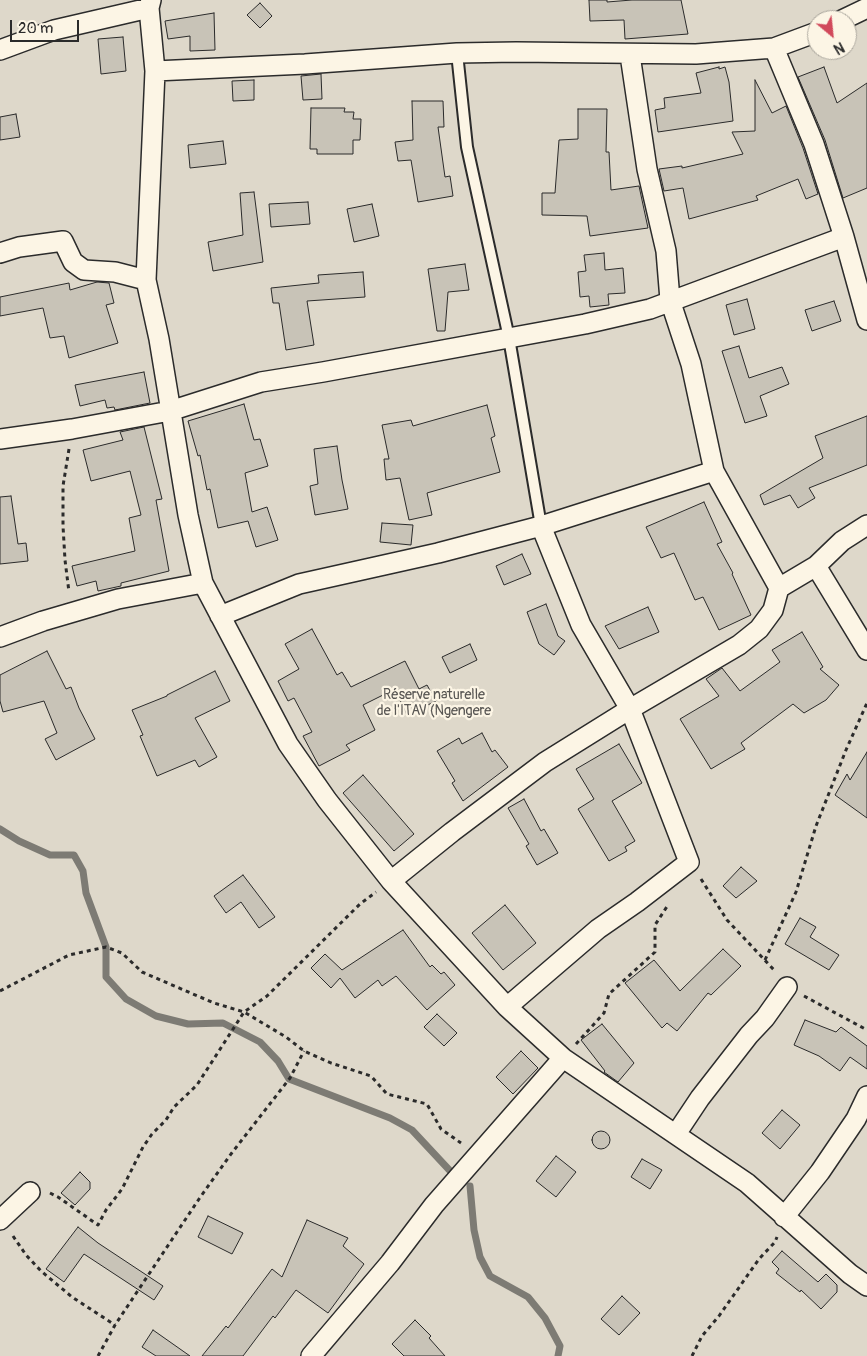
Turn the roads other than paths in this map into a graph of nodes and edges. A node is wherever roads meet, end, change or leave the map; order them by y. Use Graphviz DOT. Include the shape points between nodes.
graph roads {
  1 [pos="150,4"];
  2 [pos="807,36"];
  3 [pos="774,48"];
  4 [pos="0,50"];
  5 [pos="457,53"];
  6 [pos="630,55"];
  7 [pos="155,71"];
  8 [pos="844,237"];
  9 [pos="0,253"];
  10 [pos="146,280"];
  11 [pos="670,300"];
  12 [pos="867,320"];
  13 [pos="509,338"];
  14 [pos="170,410"];
  15 [pos="0,439"];
  16 [pos="714,472"];
  17 [pos="867,525"];
  18 [pos="541,526"];
  19 [pos="816,566"];
  20 [pos="203,583"];
  21 [pos="779,588"];
  22 [pos="220,616"];
  23 [pos="0,637"];
  24 [pos="867,650"];
  25 [pos="630,709"];
  26 [pos="391,881"];
  27 [pos="788,987"];
  28 [pos="506,1007"];
  29 [pos="563,1058"];
  30 [pos="867,1096"];
  31 [pos="862,1122"];
  32 [pos="676,1134"];
  33 [pos="30,1192"];
  34 [pos="784,1217"];
  35 [pos="0,1220"];
  36 [pos="867,1286"];
  37 [pos="311,1356"];
  1 -- 4 [label="street" via="54,30"];
  1 -- 7 [label="street"];
  2 -- 3 [label="street"];
  3 -- 6 [label="street"];
  3 -- 8 [label="street" via="814,144"];
  5 -- 6 [label="street"];
  5 -- 7 [label="street"];
  5 -- 13 [label="lane" via="466,148"];
  6 -- 11 [label="street" via="647,169 666,251"];
  7 -- 10 [label="street"];
  8 -- 11 [label="street"];
  8 -- 12 [label="street"];
  9 -- 10 [label="street" via="62,241 73,262 84,270 115,272"];
  10 -- 14 [label="street"];
  11 -- 13 [label="street" via="650,309"];
  11 -- 16 [label="street" via="691,364"];
  13 -- 14 [label="street" via="261,382"];
  13 -- 18 [label="lane"];
  14 -- 15 [label="street"];
  14 -- 20 [label="street"];
  16 -- 18 [label="street"];
  16 -- 21 [label="street"];
  17 -- 19 [label="street" via="842,541"];
  18 -- 22 [label="street" via="299,584"];
  18 -- 25 [label="street" via="581,625"];
  19 -- 21 [label="street"];
  19 -- 24 [label="street"];
  20 -- 22 [label="street"];
  20 -- 23 [label="street" via="118,599"];
  21 -- 25 [label="street" via="773,610 759,629"];
  22 -- 26 [label="street" via="288,744"];
  25 -- 26 [label="street" via="545,762"];
  25 -- 28 [label="street" via="689,862 598,928"];
  26 -- 28 [label="street"];
  27 -- 32 [label="street" via="700,1098"];
  28 -- 29 [label="street"];
  29 -- 32 [label="street"];
  29 -- 37 [label="street" via="434,1206"];
  30 -- 31 [label="street"];
  31 -- 34 [label="street"];
  32 -- 34 [label="street" via="747,1183"];
  33 -- 35 [label="street"];
  34 -- 36 [label="street"];
}
